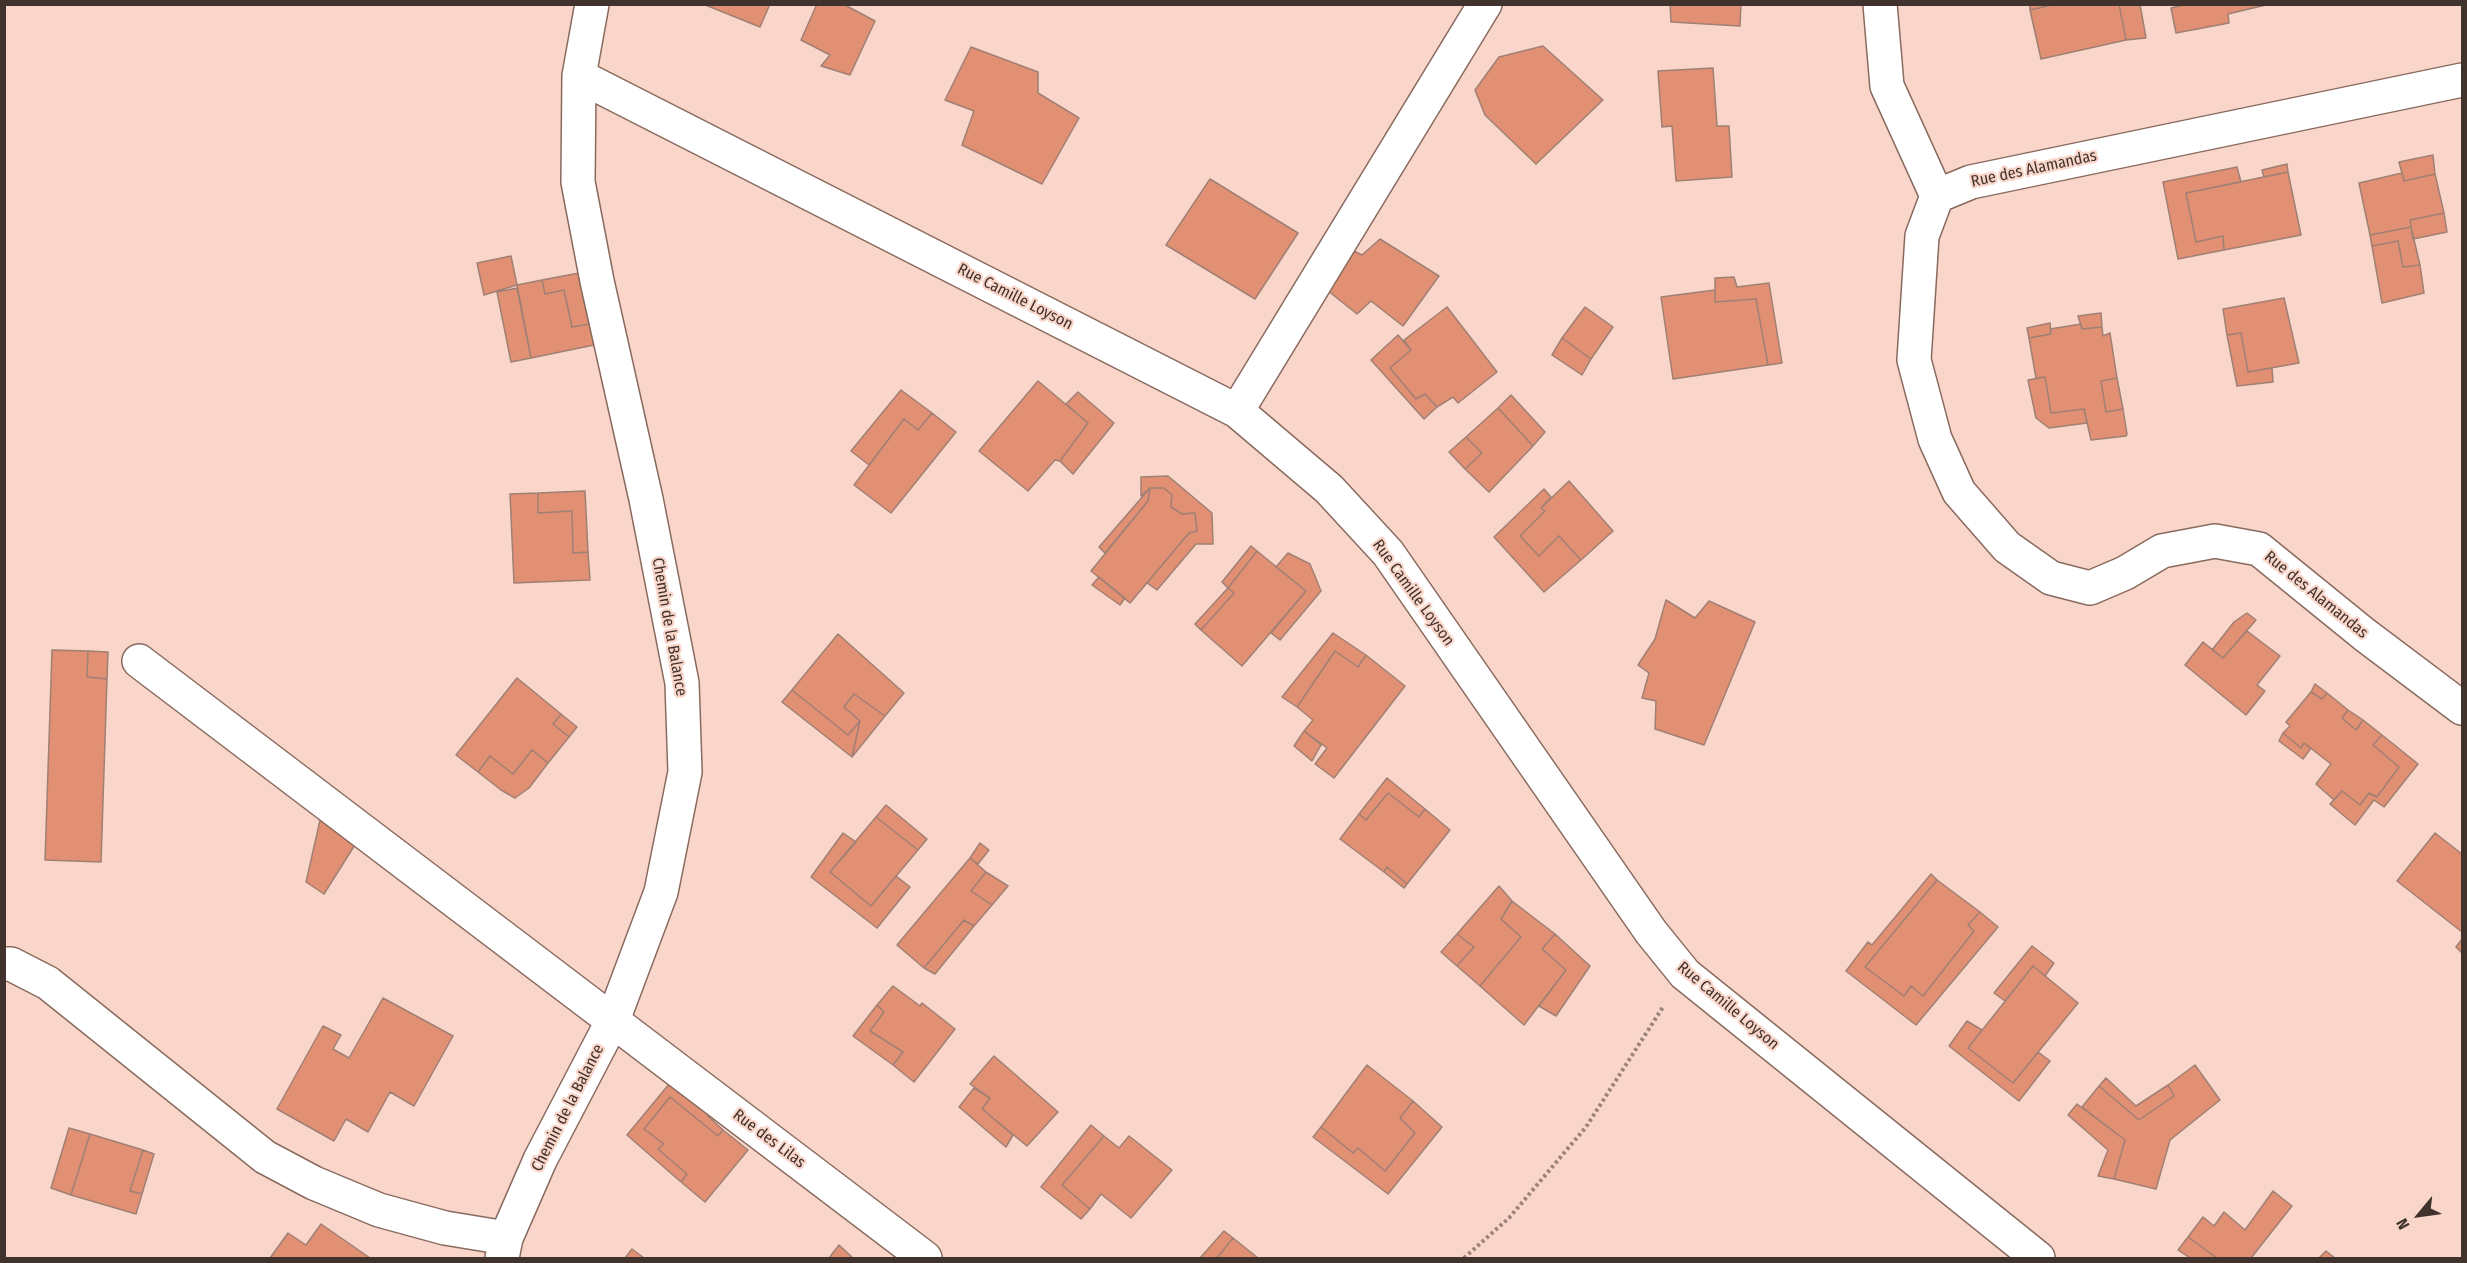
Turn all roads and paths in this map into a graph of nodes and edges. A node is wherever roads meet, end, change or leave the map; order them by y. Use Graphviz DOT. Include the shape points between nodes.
graph roads {
  1 [pos="592,4"];
  2 [pos="1485,4"];
  3 [pos="1880,4"];
  4 [pos="579,76"];
  5 [pos="2463,80"];
  6 [pos="1937,196"];
  7 [pos="1237,411"];
  8 [pos="139,661"];
  9 [pos="2463,708"];
  10 [pos="4,964"];
  11 [pos="1685,974"];
  12 [pos="614,1020"];
  13 [pos="504,1248"];
  14 [pos="2018,1252"];
  15 [pos="925,1258"];
  16 [pos="1464,1258"];
  1 -- 4 [label="street, Chemin de la Balance"];
  2 -- 7 [label="street"];
  3 -- 6 [label="street" via="1887,86"];
  4 -- 7 [label="street, Rue Camille Loyson"];
  4 -- 12 [label="street, Chemin de la Balance" via="578,182 682,683 685,772 661,892"];
  5 -- 6 [label="street, Rue des Alamandas" via="1971,182"];
  6 -- 9 [label="street, Rue des Alamandas" via="1922,236 1914,360 1935,439 1959,492 2007,547 2051,579 2090,588 2163,550 2215,541 2259,549"];
  7 -- 11 [label="street, Rue Camille Loyson" via="1329,489 1388,553 1651,932"];
  8 -- 12 [label="street, Rue des Lilas"];
  10 -- 13 [label="street" via="48,983 265,1157 379,1210"];
  11 -- 14 [label="street, Rue Camille Loyson"];
  11 -- 16 [label="path" via="1586,1127 1509,1218"];
  12 -- 13 [label="street, Chemin de la Balance" via="540,1160"];
  12 -- 15 [label="street, Rue des Lilas"];
}
